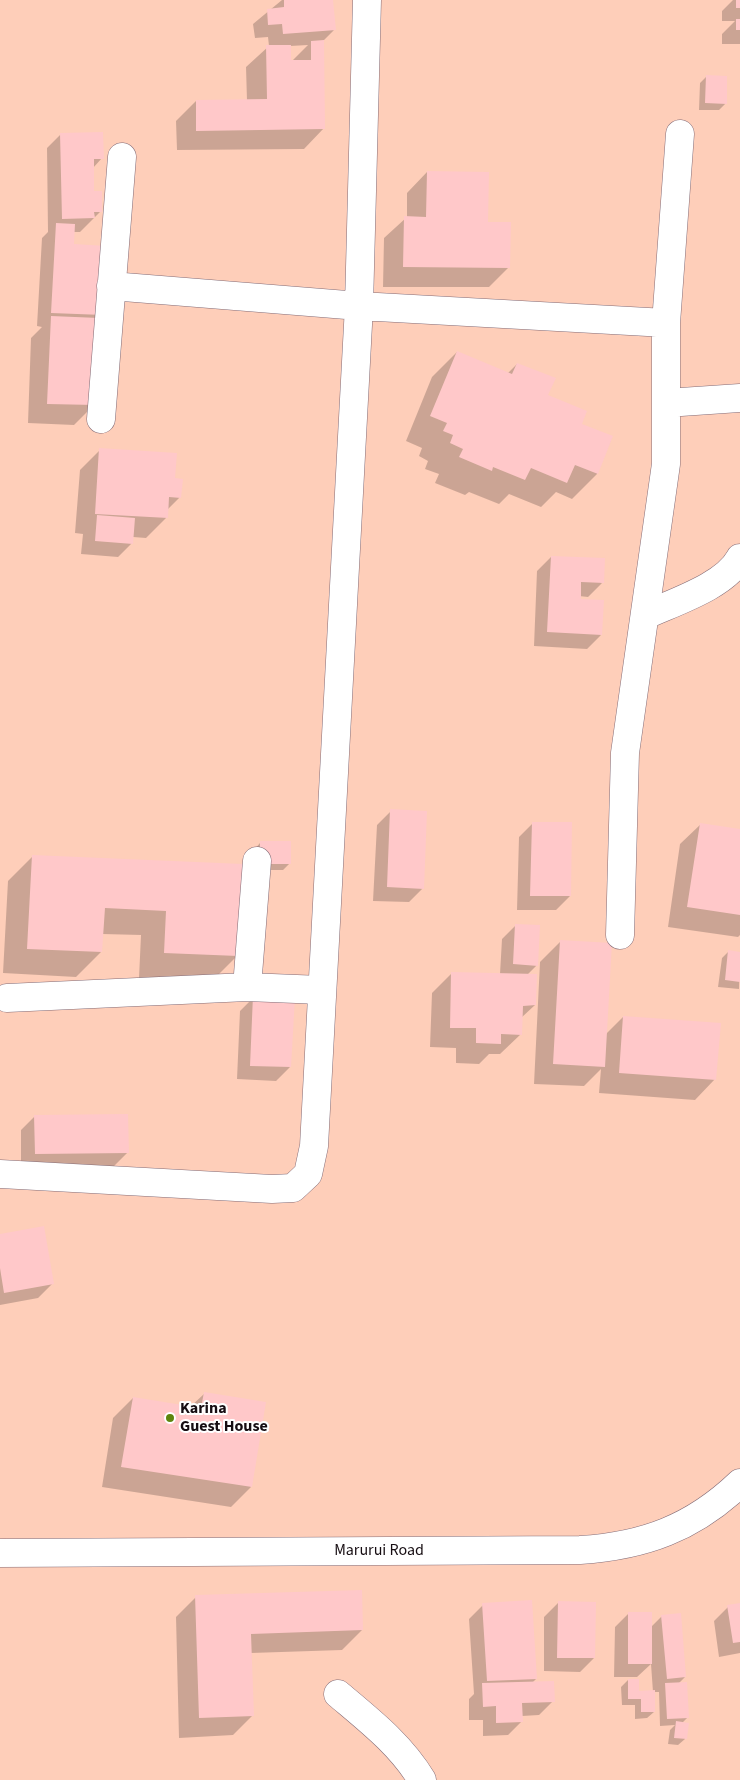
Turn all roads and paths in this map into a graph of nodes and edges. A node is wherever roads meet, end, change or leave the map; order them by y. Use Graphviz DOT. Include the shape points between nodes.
graph roads {
  1 [pos="367,0"];
  2 [pos="680,134"];
  3 [pos="122,157"];
  4 [pos="111,286"];
  5 [pos="360,306"];
  6 [pos="666,323"];
  7 [pos="740,398"];
  8 [pos="666,403"];
  9 [pos="101,419"];
  10 [pos="740,558"];
  11 [pos="646,616"];
  12 [pos="257,861"];
  13 [pos="620,935"];
  14 [pos="247,987"];
  15 [pos="321,990"];
  16 [pos="8,998"];
  17 [pos="0,1174"];
  18 [pos="740,1483"];
  19 [pos="0,1553"];
  20 [pos="338,1694"];
  21 [pos="422,1780"];
  1 -- 5 [label="street"];
  2 -- 6 [label="street"];
  3 -- 4 [label="street"];
  4 -- 5 [label="street"];
  4 -- 9 [label="street"];
  5 -- 6 [label="street"];
  5 -- 15 [label="street"];
  6 -- 8 [label="street"];
  7 -- 8 [label="street"];
  8 -- 11 [label="street" via="666,464"];
  10 -- 11 [label="street" via="736,566 712,584"];
  11 -- 13 [label="street" via="625,753"];
  12 -- 14 [label="street"];
  14 -- 15 [label="street"];
  14 -- 16 [label="street"];
  15 -- 17 [label="street" via="314,1146 308,1174 293,1188"];
  18 -- 19 [label="street, Marurui Road" via="724,1499 691,1520 651,1539 614,1548"];
  20 -- 21 [label="street" via="390,1739 411,1761"];
}
